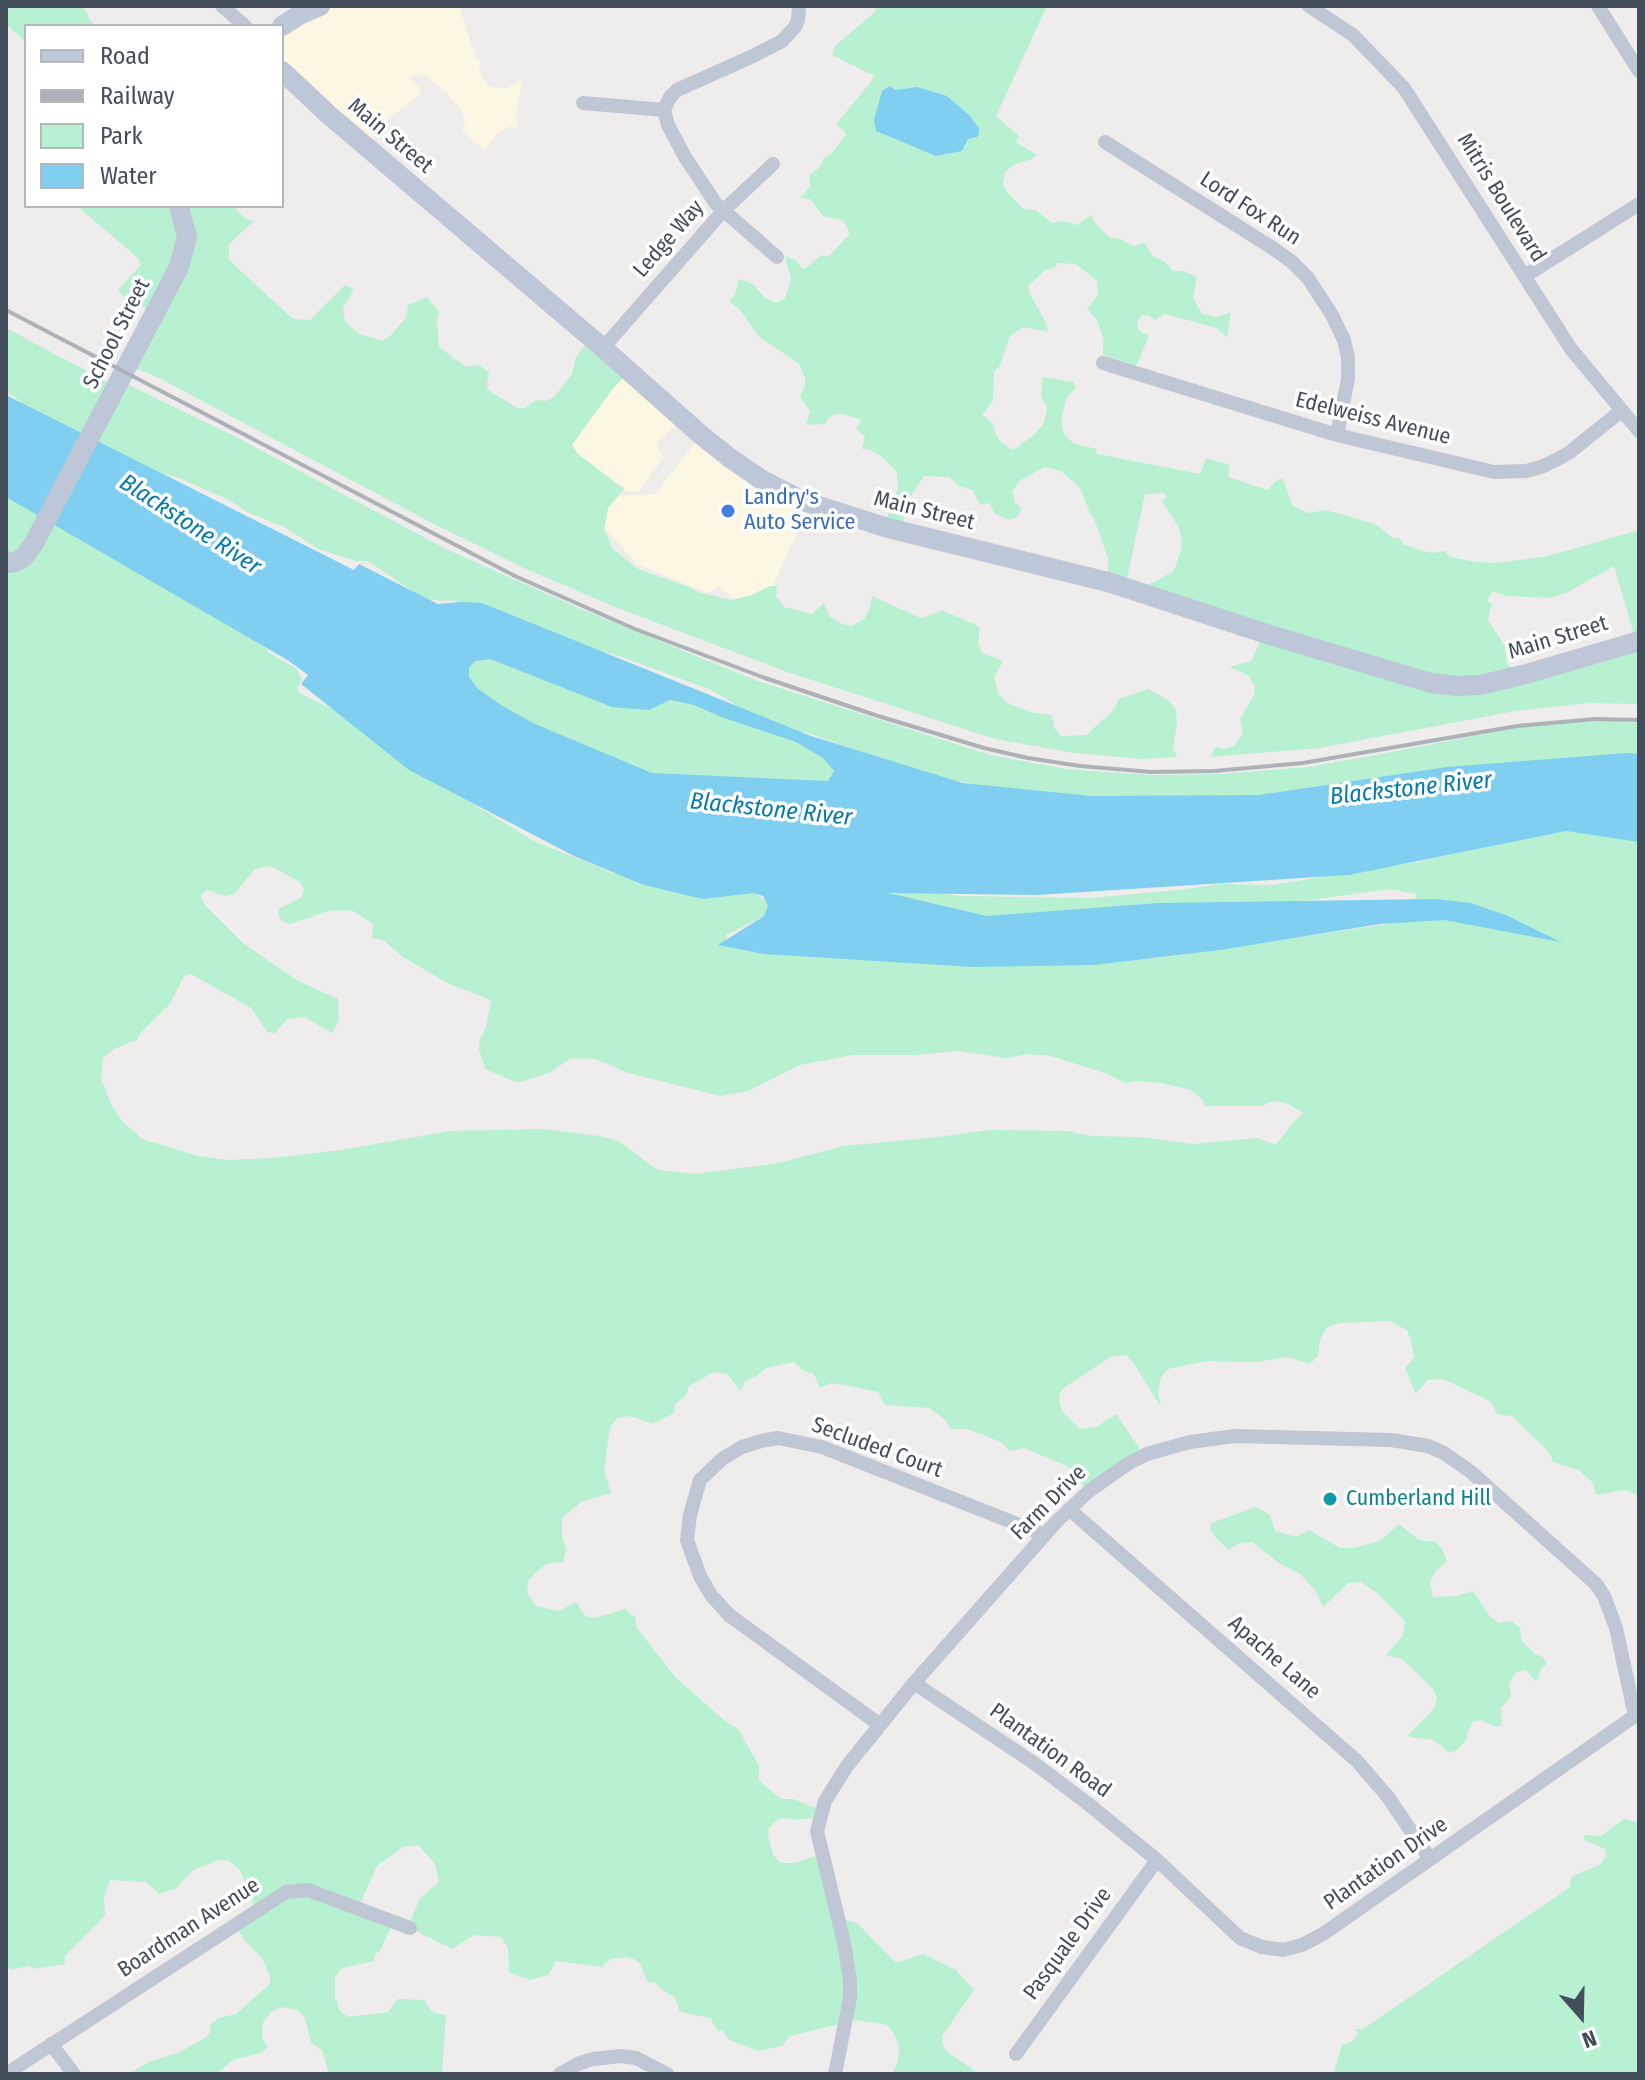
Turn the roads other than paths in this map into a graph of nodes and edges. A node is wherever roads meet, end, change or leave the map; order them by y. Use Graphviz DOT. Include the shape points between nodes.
graph roads {
  1 [pos="222,6"];
  2 [pos="320,6"];
  3 [pos="799,6"];
  4 [pos="1309,6"];
  5 [pos="1598,6"];
  6 [pos="243,24"];
  7 [pos="284,25"];
  8 [pos="1639,38"];
  9 [pos="1625,47"];
  10 [pos="1639,71"];
  11 [pos="284,73"];
  12 [pos="583,103"];
  13 [pos="664,110"];
  14 [pos="1105,142"];
  15 [pos="773,164"];
  16 [pos="1639,204"];
  17 [pos="180,208"];
  18 [pos="723,211"];
  19 [pos="777,257"];
  20 [pos="1525,276"];
  21 [pos="603,348"];
  22 [pos="1103,363"];
  23 [pos="1621,411"];
  24 [pos="1639,431"];
  25 [pos="1337,435"];
  26 [pos="6,563"];
  27 [pos="1639,641"];
  28 [pos="1069,1509"];
  29 [pos="1045,1535"];
  30 [pos="914,1683"];
  31 [pos="1637,1715"];
  32 [pos="880,1725"];
  33 [pos="1430,1859"];
  34 [pos="1157,1860"];
  35 [pos="410,1928"];
  36 [pos="51,2044"];
  37 [pos="1016,2054"];
  38 [pos="6,2074"];
  39 [pos="74,2074"];
  40 [pos="560,2074"];
  41 [pos="667,2074"];
  42 [pos="835,2074"];
  1 -- 6 [label="street"];
  2 -- 7 [label="street"];
  3 -- 13 [label="street" via="795,27 782,41 677,90"];
  4 -- 20 [label="street, Mitris Boulevard" via="1353,35 1404,88"];
  5 -- 9 [label="street"];
  8 -- 9 [label="street"];
  9 -- 10 [label="street"];
  11 -- 21 [label="street, Main Street"];
  12 -- 13 [label="street"];
  13 -- 18 [label="street" via="685,157"];
  14 -- 25 [label="street, Lord Fox Run" via="1274,249 1308,278 1332,315 1348,358"];
  15 -- 18 [label="street, Ledge Way"];
  16 -- 20 [label="street"];
  17 -- 26 [label="street, School Street" via="187,237 177,270 29,552"];
  18 -- 19 [label="street"];
  18 -- 21 [label="street, Ledge Way"];
  20 -- 23 [label="street, Mitris Boulevard" via="1571,349"];
  21 -- 27 [label="street, Main Street" via="730,458 803,501 888,528 1108,582 1431,683 1480,685"];
  22 -- 25 [label="street, Edelweiss Avenue"];
  23 -- 24 [label="street, Mitris Boulevard"];
  23 -- 25 [label="street, Edelweiss Avenue" via="1570,452 1526,471 1494,472"];
  28 -- 29 [label="street, Farm Drive"];
  28 -- 31 [label="street, Farm Drive" via="1129,1463 1190,1442 1286,1436 1428,1446 1471,1472 1596,1584 1616,1628"];
  28 -- 33 [label="street, Apache Lane" via="1357,1761"];
  29 -- 30 [label="street, Farm Drive"];
  29 -- 32 [label="street, Secluded Court" via="822,1447 778,1438 742,1447 700,1480 687,1540 711,1595 729,1615"];
  30 -- 32 [label="street, Farm Drive"];
  30 -- 34 [label="street, Plantation Road" via="1045,1771"];
  31 -- 33 [label="street, Plantation Drive"];
  32 -- 42 [label="street, Farm Drive" via="832,1787 817,1831 850,1981"];
  33 -- 34 [label="street, Plantation Drive" via="1323,1934 1283,1950 1240,1938"];
  34 -- 37 [label="street, Pasquale Drive"];
  35 -- 36 [label="street, Boardman Avenue" via="308,1890 286,1892"];
  36 -- 38 [label="street, Boardman Avenue"];
  36 -- 39 [label="street"];
  40 -- 41 [label="street" via="593,2059 621,2056"];
}
